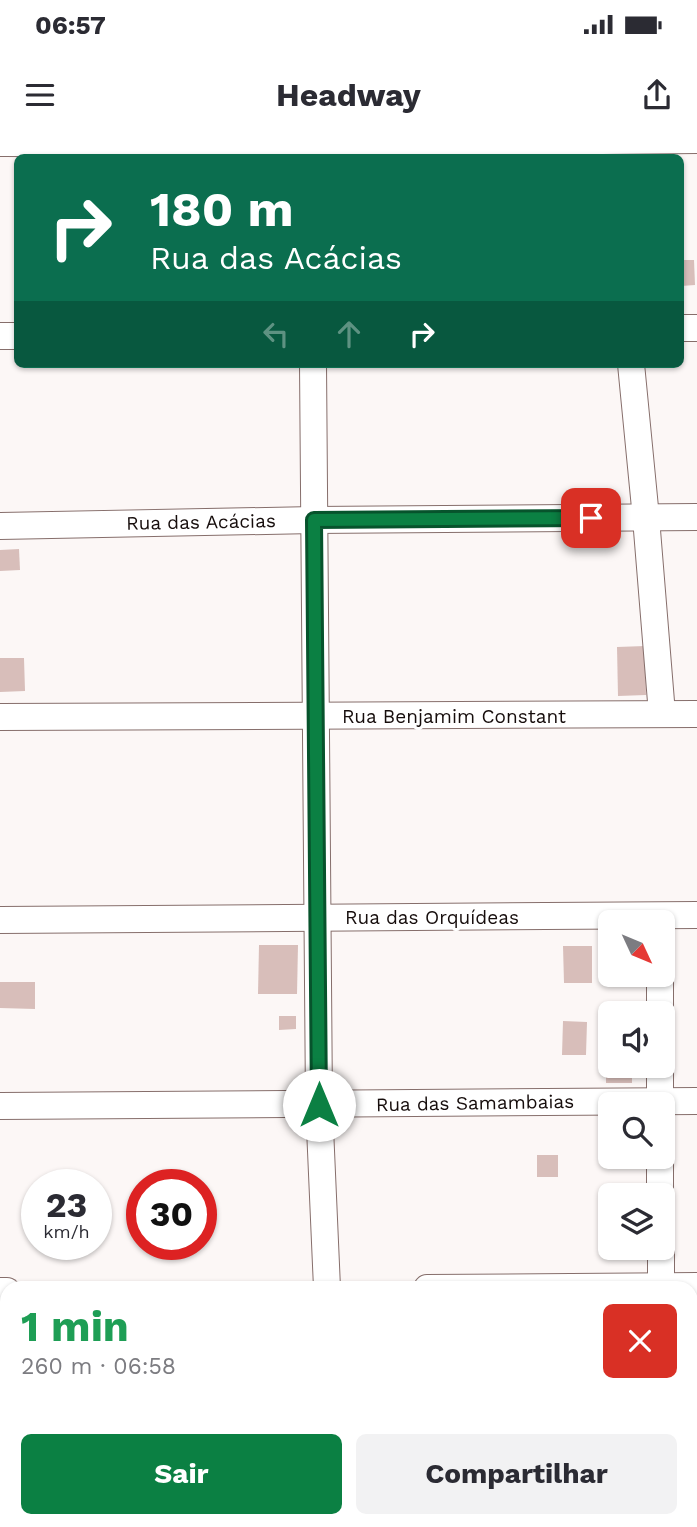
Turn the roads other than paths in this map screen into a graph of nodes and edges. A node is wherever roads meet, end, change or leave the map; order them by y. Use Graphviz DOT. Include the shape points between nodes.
graph roads {
  1 [pos="697,140"];
  2 [pos="0,143"];
  3 [pos="310,147"];
  4 [pos="313,368"];
  5 [pos="631,368"];
  6 [pos="697,517"];
  7 [pos="646,518"];
  8 [pos="314,520"];
  9 [pos="0,526"];
  10 [pos="662,714"];
  11 [pos="697,714"];
  12 [pos="0,717"];
  13 [pos="315,717"];
  14 [pos="697,915"];
  15 [pos="318,917"];
  16 [pos="676,917"];
  17 [pos="598,919"];
  18 [pos="0,920"];
  19 [pos="697,1101"];
  20 [pos="675,1102"];
  21 [pos="598,1103"];
  22 [pos="0,1105"];
  23 [pos="319,1105"];
  24 [pos="661,1260"];
  25 [pos="327,1281"];
  26 [pos="661,1281"];
  1 -- 3 [label="street"];
  2 -- 3 [label="street"];
  4 -- 8 [label="street"];
  5 -- 7 [label="street"];
  6 -- 7 [label="street, Rua das Acácias"];
  7 -- 8 [label="street, Rua das Acácias"];
  7 -- 10 [label="street"];
  8 -- 9 [label="street, Rua das Acácias"];
  8 -- 13 [label="street"];
  10 -- 11 [label="street, Rua Benjamim Constant"];
  10 -- 13 [label="street, Rua Benjamim Constant"];
  12 -- 13 [label="street, Rua Benjamim Constant"];
  13 -- 15 [label="street"];
  14 -- 16 [label="street, Rua das Orquídeas"];
  15 -- 17 [label="street, Rua das Orquídeas"];
  15 -- 18 [label="street, Rua das Orquídeas"];
  15 -- 23 [label="street"];
  19 -- 20 [label="street, Rua das Samambaias"];
  21 -- 23 [label="street, Rua das Samambaias"];
  22 -- 23 [label="street, Rua das Samambaias"];
  23 -- 25 [label="street"];
  24 -- 26 [label="street"];
}
